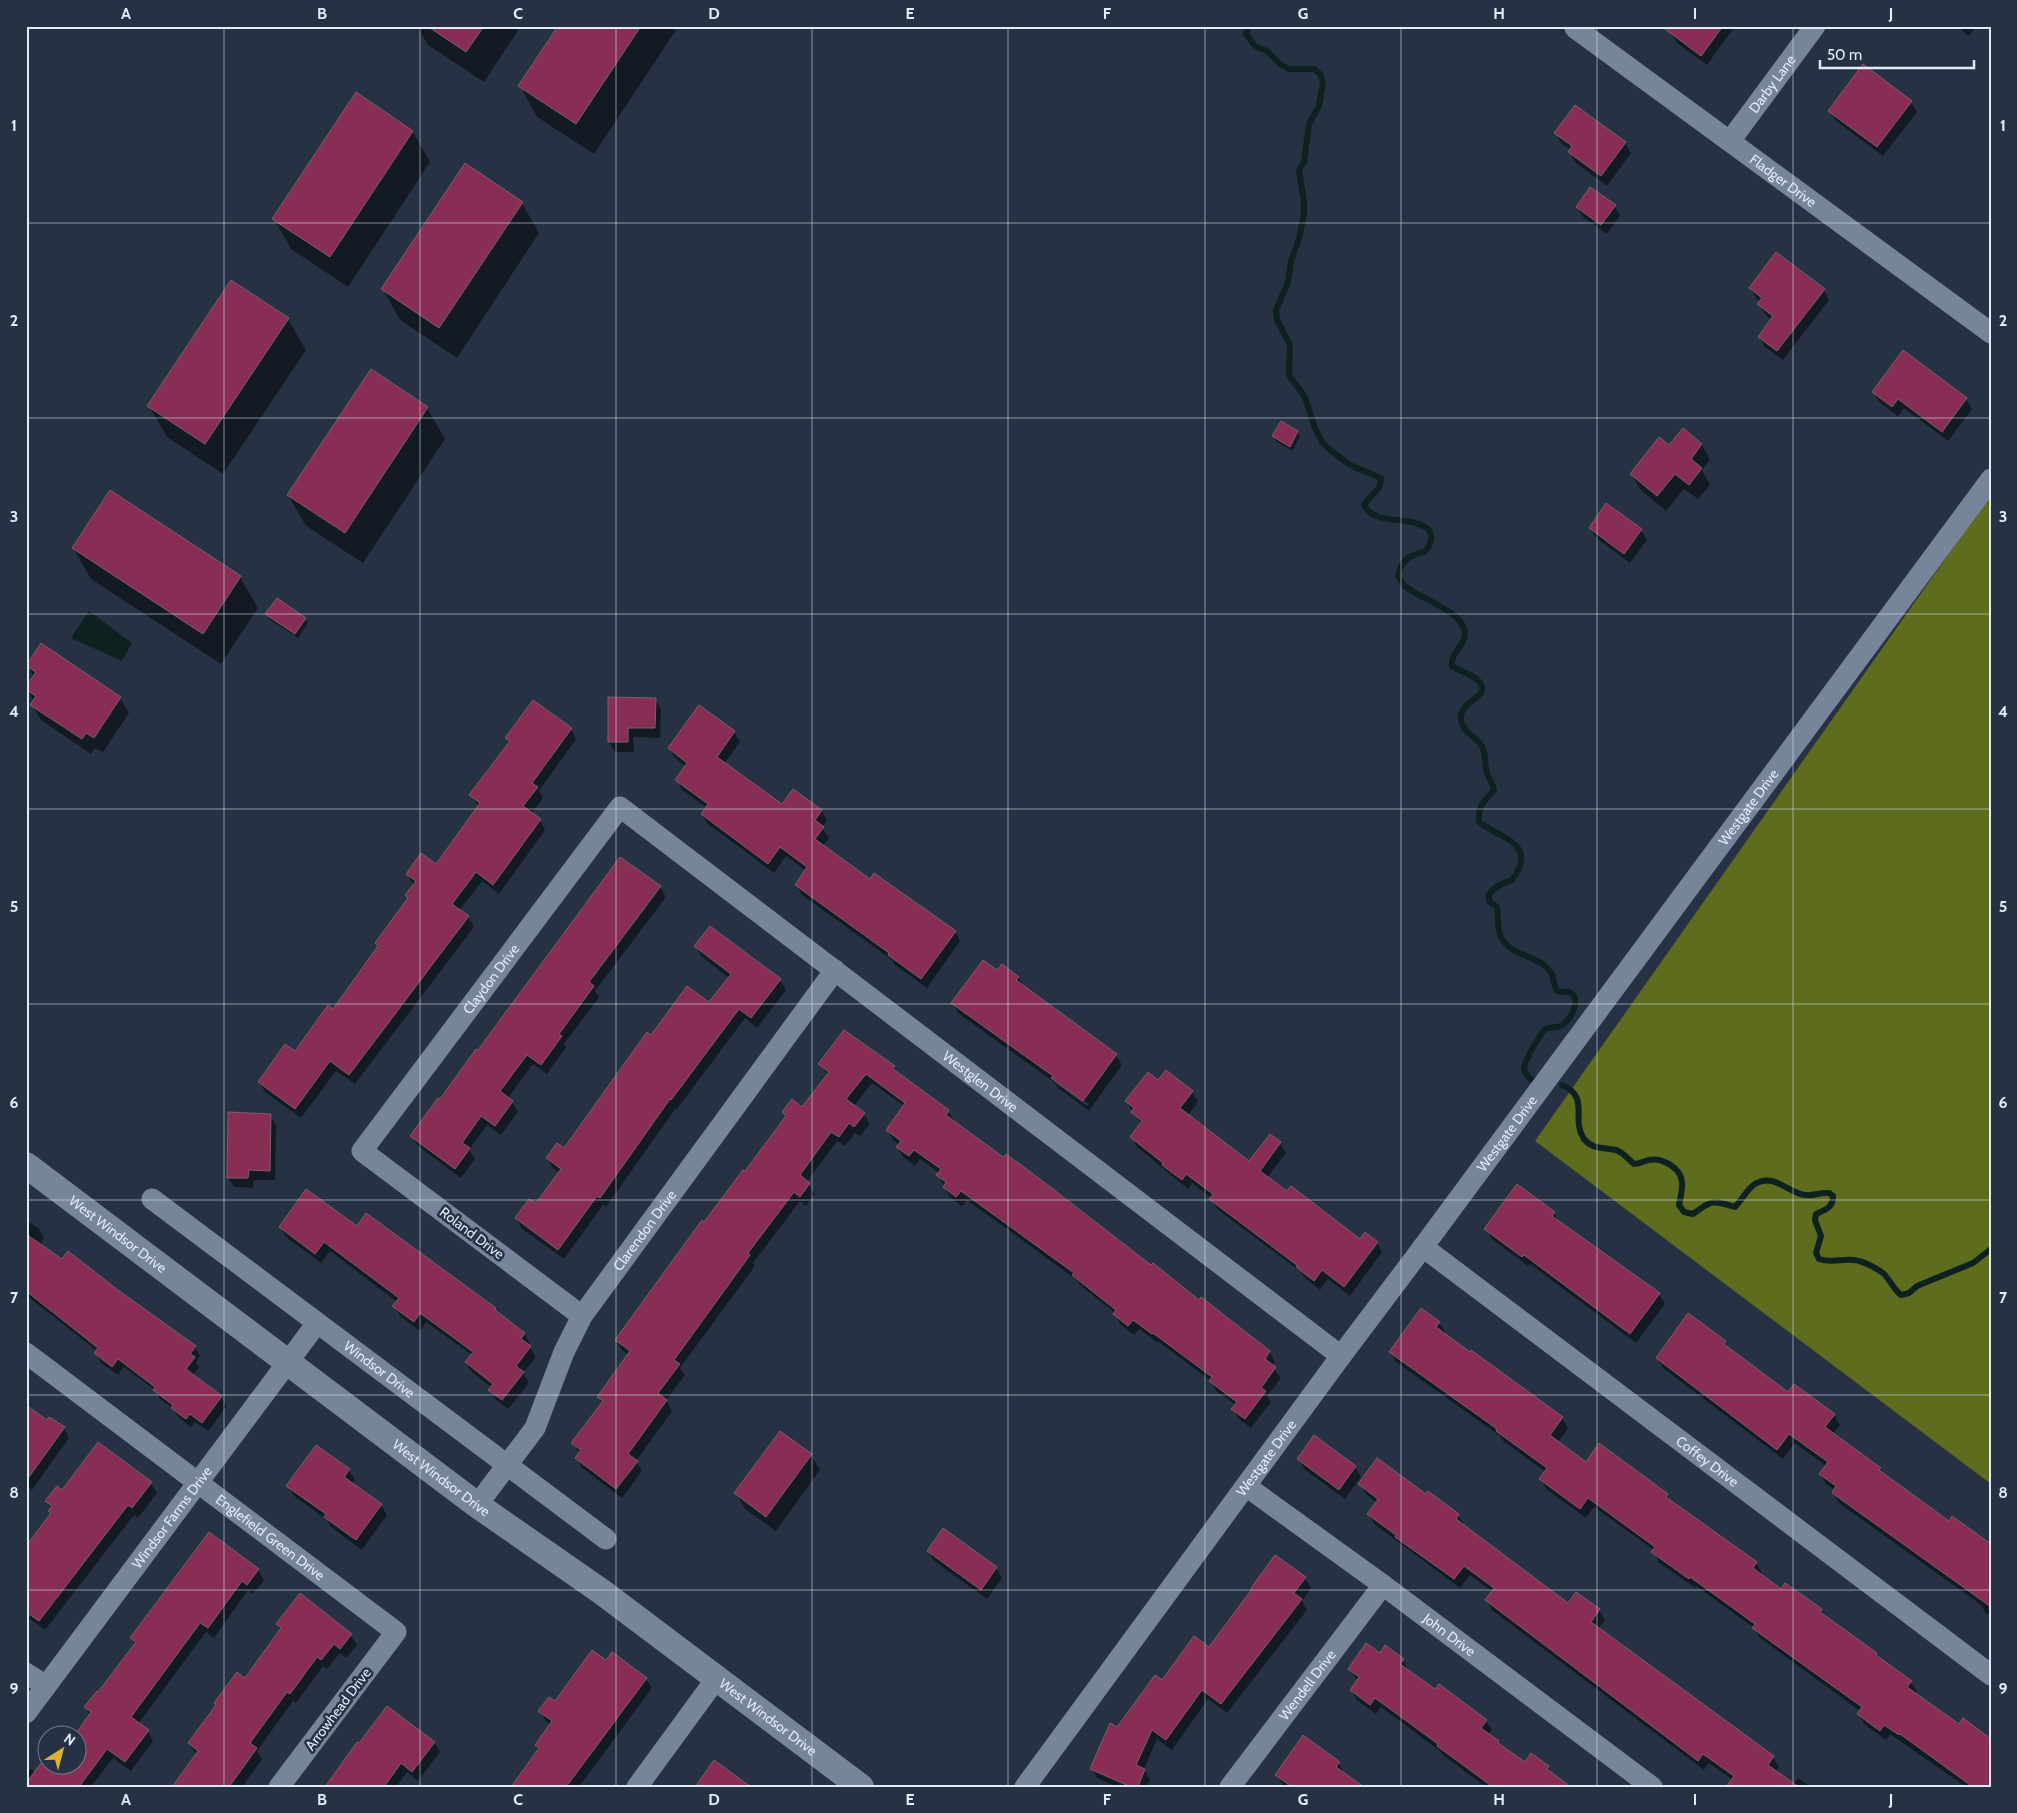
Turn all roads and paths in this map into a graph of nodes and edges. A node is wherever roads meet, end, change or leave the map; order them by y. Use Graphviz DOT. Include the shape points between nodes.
graph roads {
  1 [pos="1815,26"];
  2 [pos="1575,28"];
  3 [pos="1730,141"];
  4 [pos="1991,333"];
  5 [pos="1991,479"];
  6 [pos="620,807"];
  7 [pos="835,970"];
  8 [pos="362,1151"];
  9 [pos="26,1165"];
  10 [pos="152,1199"];
  11 [pos="1423,1247"];
  12 [pos="582,1316"];
  13 [pos="317,1323"];
  14 [pos="26,1353"];
  15 [pos="1341,1356"];
  16 [pos="287,1362"];
  17 [pos="507,1466"];
  18 [pos="198,1481"];
  19 [pos="1246,1486"];
  20 [pos="478,1505"];
  21 [pos="606,1539"];
  22 [pos="1383,1585"];
  23 [pos="396,1632"];
  24 [pos="26,1673"];
  25 [pos="1991,1675"];
  26 [pos="716,1679"];
  27 [pos="46,1686"];
  28 [pos="26,1713"];
  29 [pos="280,1787"];
  30 [pos="637,1787"];
  31 [pos="861,1787"];
  32 [pos="1025,1787"];
  33 [pos="1230,1787"];
  34 [pos="1652,1787"];
  1 -- 3 [label="street, Darby Lane"];
  2 -- 3 [label="street, Fladger Drive"];
  3 -- 4 [label="street, Fladger Drive"];
  5 -- 11 [label="street, Westgate Drive"];
  6 -- 7 [label="street, Westglen Drive"];
  6 -- 8 [label="street, Claydon Drive"];
  7 -- 12 [label="street, Clarendon Drive"];
  7 -- 15 [label="street, Westglen Drive"];
  8 -- 12 [label="street, Roland Drive"];
  9 -- 16 [label="street, West Windsor Drive"];
  10 -- 13 [label="street, Windsor Drive"];
  11 -- 15 [label="street, Westgate Drive"];
  11 -- 25 [label="street, Coffey Drive"];
  12 -- 17 [label="street, Clarendon Drive" via="564,1352 535,1428"];
  13 -- 16 [label="street, Windsor Farms Drive"];
  13 -- 17 [label="street, Windsor Drive"];
  14 -- 18 [label="street, Englefield Green Drive"];
  15 -- 19 [label="street, Westgate Drive"];
  16 -- 18 [label="street, Windsor Farms Drive"];
  16 -- 20 [label="street, West Windsor Drive"];
  17 -- 20 [label="street, Clarendon Drive"];
  17 -- 21 [label="street, Windsor Drive"];
  18 -- 23 [label="street, Englefield Green Drive"];
  18 -- 27 [label="street, Windsor Farms Drive"];
  19 -- 22 [label="street, John Drive"];
  19 -- 32 [label="street, Westgate Drive"];
  20 -- 26 [label="street, West Windsor Drive" via="602,1592"];
  22 -- 33 [label="street, Wendell Drive"];
  22 -- 34 [label="street, John Drive"];
  23 -- 29 [label="street, Arrowhead Drive"];
  24 -- 27 [label="street"];
  26 -- 30 [label="street"];
  26 -- 31 [label="street, West Windsor Drive"];
  27 -- 28 [label="street, Windsor Farms Drive"];
}
